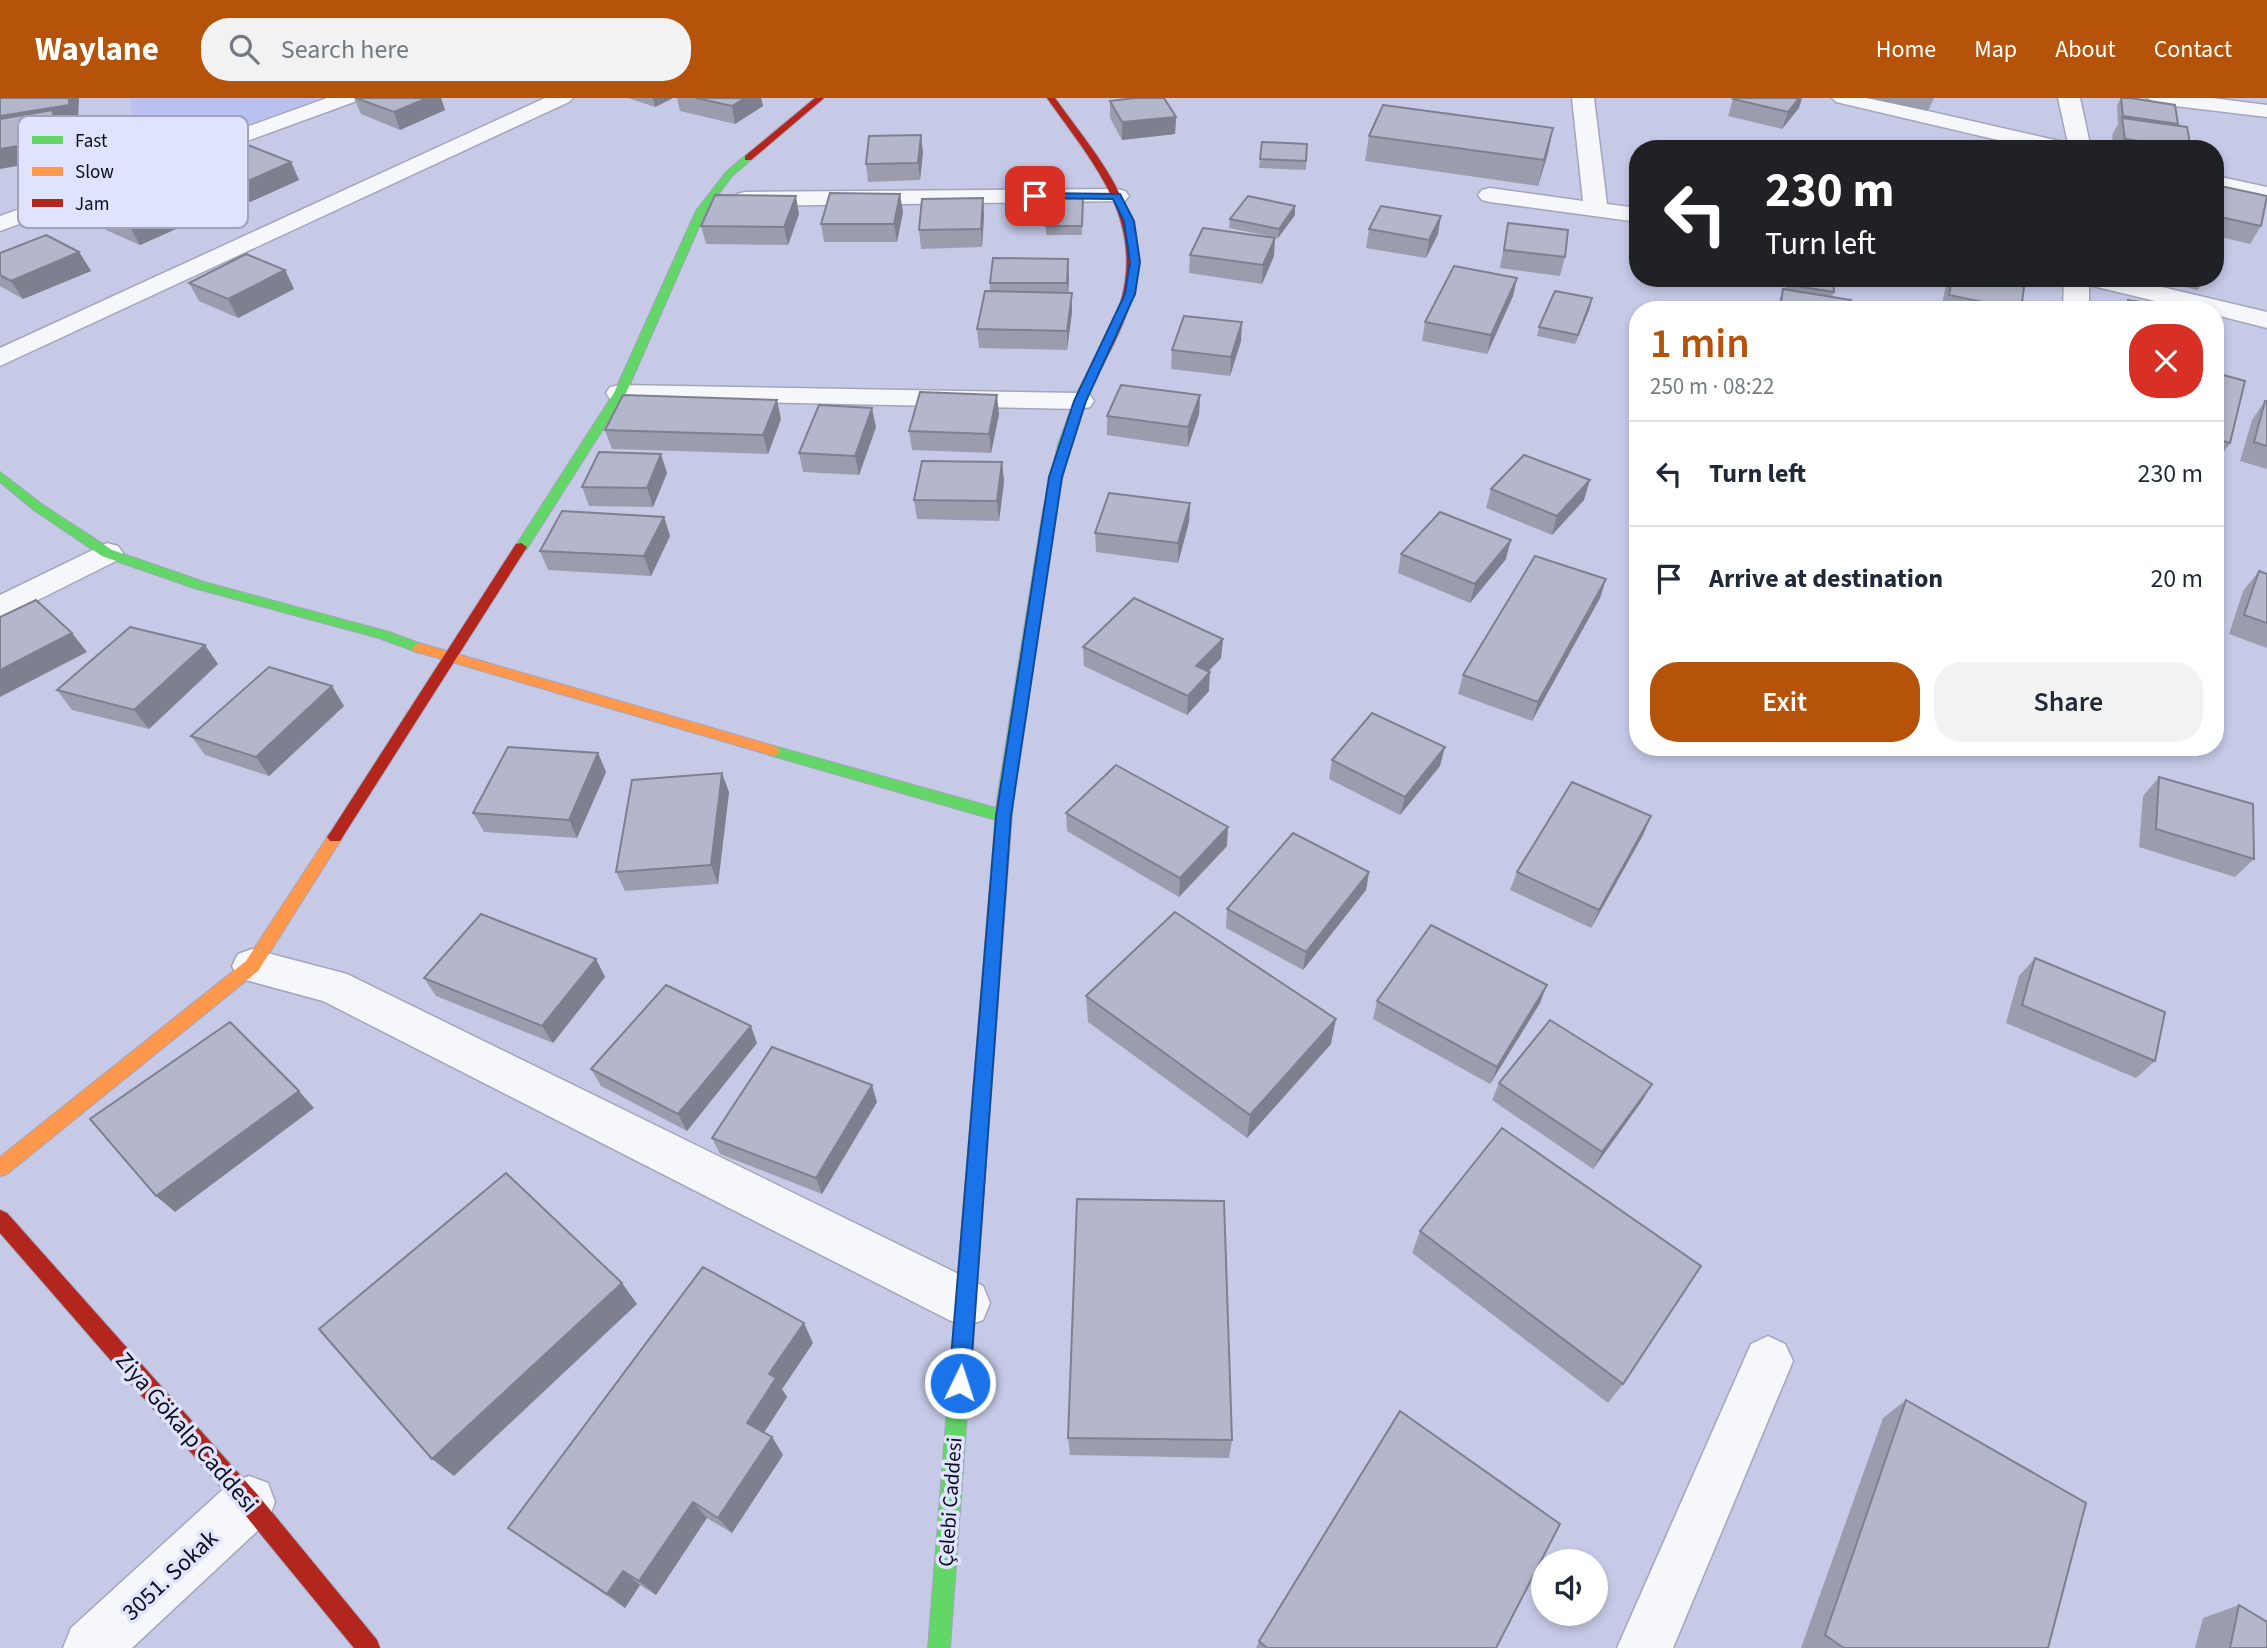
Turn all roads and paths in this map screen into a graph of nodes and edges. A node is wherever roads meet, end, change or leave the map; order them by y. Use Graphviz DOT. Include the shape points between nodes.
graph roads {
  1 [pos="347,98"];
  2 [pos="562,98"];
  3 [pos="820,98"];
  4 [pos="1051,98"];
  5 [pos="1583,98"];
  6 [pos="1843,98"];
  7 [pos="2069,98"];
  8 [pos="2158,98"];
  9 [pos="2267,111"];
  10 [pos="248,134"];
  11 [pos="2027,140"];
  12 [pos="2078,140"];
  13 [pos="2224,185"];
  14 [pos="2267,194"];
  15 [pos="1490,195"];
  16 [pos="1117,196"];
  17 [pos="708,199"];
  18 [pos="1596,209"];
  19 [pos="1629,214"];
  20 [pos="18,217"];
  21 [pos="0,224"];
  22 [pos="2129,287"];
  23 [pos="2187,301"];
  24 [pos="2224,310"];
  25 [pos="2267,320"];
  26 [pos="0,358"];
  27 [pos="620,393"];
  28 [pos="1080,401"];
  29 [pos="0,476"];
  30 [pos="107,553"];
  31 [pos="0,608"];
  32 [pos="448,658"];
  33 [pos="1003,816"];
  34 [pos="252,966"];
  35 [pos="0,1168"];
  36 [pos="0,1219"];
  37 [pos="966,1303"];
  38 [pos="1768,1361"];
  39 [pos="248,1502"];
  40 [pos="91,1648"];
  41 [pos="369,1648"];
  42 [pos="939,1648"];
  43 [pos="1645,1648"];
  1 -- 10 [label="street"];
  2 -- 26 [label="street"];
  3 -- 17 [label="street" via="729,174"];
  4 -- 16 [label="street, Çelebi Caddesi"];
  5 -- 18 [label="street"];
  6 -- 11 [label="street"];
  7 -- 12 [label="street"];
  8 -- 9 [label="street"];
  13 -- 14 [label="street"];
  15 -- 18 [label="street"];
  16 -- 17 [label="street"];
  16 -- 28 [label="street, Çelebi Caddesi" via="1133,239 1130,294"];
  17 -- 27 [label="street"];
  18 -- 19 [label="street"];
  20 -- 21 [label="street"];
  22 -- 23 [label="street"];
  24 -- 25 [label="street"];
  27 -- 28 [label="street"];
  27 -- 32 [label="street"];
  28 -- 33 [label="street, Çelebi Caddesi" via="1053,489"];
  29 -- 30 [label="street" via="38,508"];
  30 -- 31 [label="street"];
  30 -- 32 [label="street" via="199,585 384,635"];
  32 -- 33 [label="street"];
  32 -- 34 [label="street"];
  33 -- 37 [label="street, Çelebi Caddesi"];
  34 -- 35 [label="street"];
  34 -- 37 [label="street" via="332,986"];
  36 -- 39 [label="street, Ziya Gökalp Caddesi"];
  37 -- 42 [label="street, Çelebi Caddesi"];
  38 -- 43 [label="street"];
  39 -- 40 [label="street, 3051. Sokak"];
  39 -- 41 [label="street, Ziya Gökalp Caddesi"];
}
